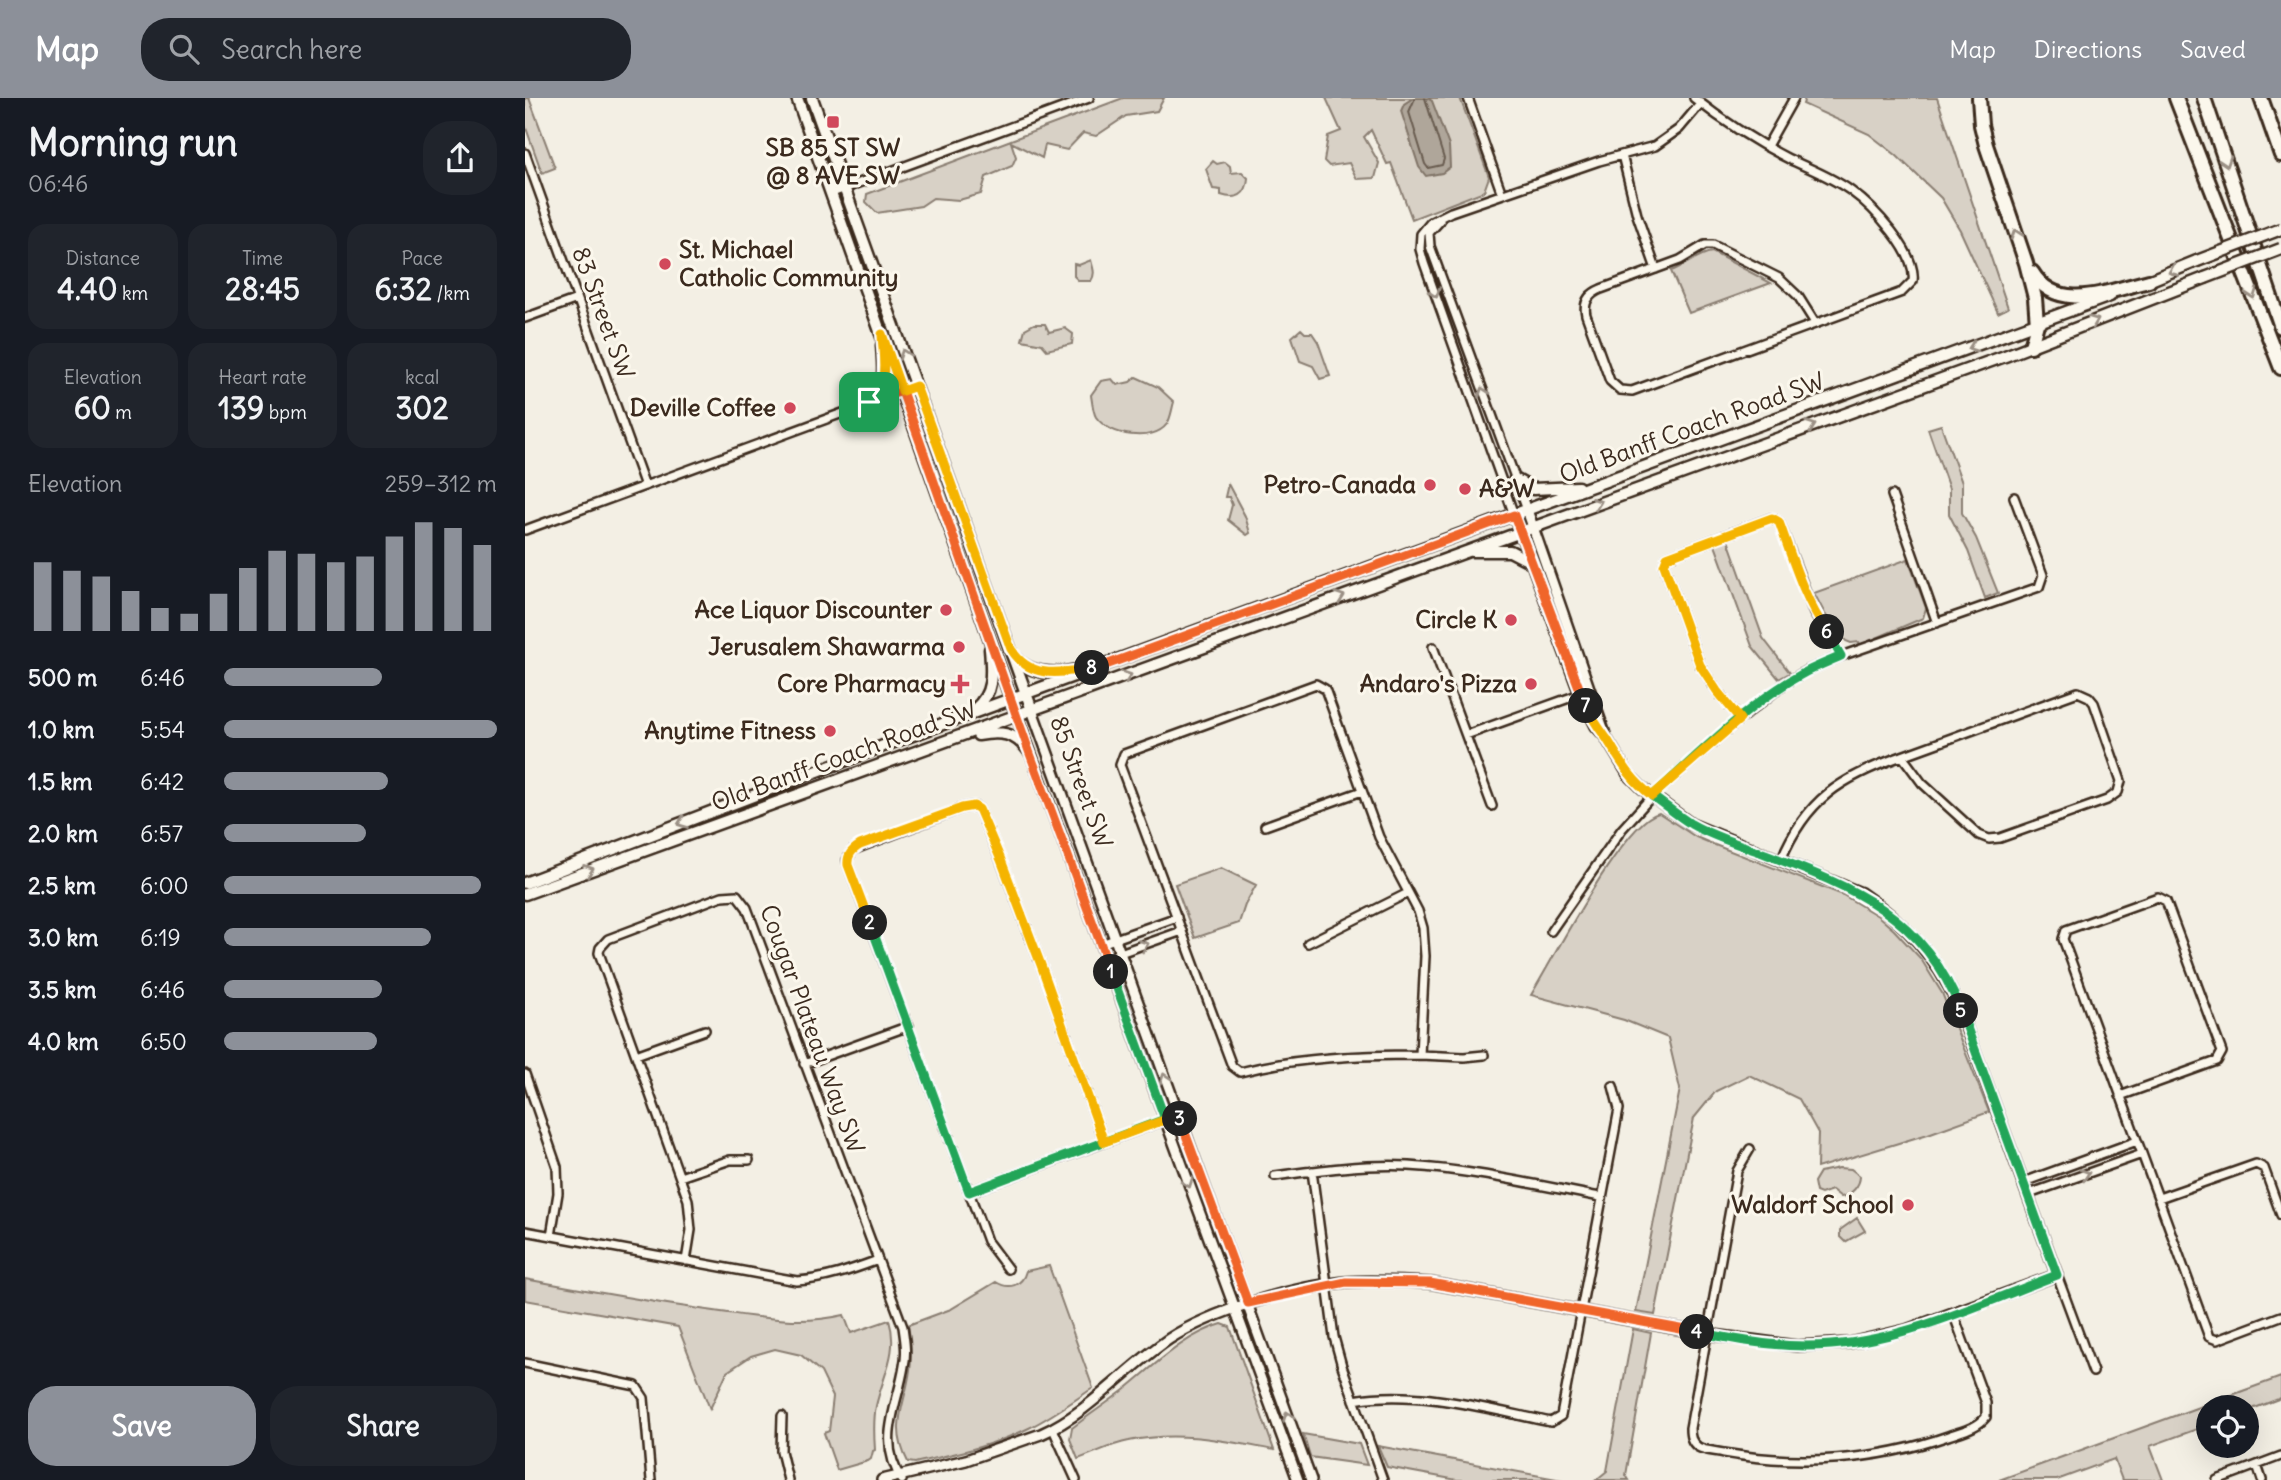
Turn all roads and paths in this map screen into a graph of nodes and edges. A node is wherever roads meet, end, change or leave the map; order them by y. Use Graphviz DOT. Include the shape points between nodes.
graph roads {
  1 [pos="797,98"];
  2 [pos="812,98"];
  3 [pos="1089,98"];
  4 [pos="1468,98"];
  5 [pos="1794,98"];
  6 [pos="1979,98"];
  7 [pos="2176,98"];
  8 [pos="2204,98"];
  9 [pos="2261,98"];
  10 [pos="1697,101"];
  11 [pos="1767,146"];
  12 [pos="525,153"];
  13 [pos="1622,155"];
  14 [pos="2281,155"];
  15 [pos="845,189"];
  16 [pos="832,193"];
  17 [pos="1502,194"];
  18 [pos="1427,229"];
  19 [pos="2281,229"];
  20 [pos="2281,249"];
  21 [pos="2026,263"];
  22 [pos="1656,269"];
  23 [pos="2149,281"];
  24 [pos="577,299"];
  25 [pos="525,318"];
  26 [pos="1815,323"];
  27 [pos="2037,324"];
  28 [pos="2281,327"];
  29 [pos="882,334"];
  30 [pos="1465,343"];
  31 [pos="2031,346"];
  32 [pos="1454,347"];
  33 [pos="2281,368"];
  34 [pos="916,386"];
  35 [pos="902,391"];
  36 [pos="869,402"];
  37 [pos="1495,423"];
  38 [pos="1482,427"];
  39 [pos="1515,479"];
  40 [pos="1599,484"];
  41 [pos="645,486"];
  42 [pos="1892,495"];
  43 [pos="2014,497"];
  44 [pos="1527,510"];
  45 [pos="1514,515"];
  46 [pos="1532,526"];
  47 [pos="525,530"];
  48 [pos="1519,531"];
  49 [pos="1461,552"];
  50 [pos="1531,562"];
  51 [pos="1937,623"];
  52 [pos="1569,629"];
  53 [pos="1558,633"];
  54 [pos="988,635"];
  55 [pos="1433,647"];
  56 [pos="1011,649"];
  57 [pos="1841,656"];
  58 [pos="1103,666"];
  59 [pos="1591,690"];
  60 [pos="1026,693"];
  61 [pos="1580,694"];
  62 [pos="1010,699"];
  63 [pos="1032,710"];
  64 [pos="965,715"];
  65 [pos="1017,716"];
  66 [pos="1740,719"];
  67 [pos="1466,735"];
  68 [pos="1605,736"];
  69 [pos="940,743"];
  70 [pos="1029,751"];
  71 [pos="1902,756"];
  72 [pos="1362,791"];
  73 [pos="1652,796"];
  74 [pos="1492,806"];
  75 [pos="1265,826"];
  76 [pos="1781,860"];
  77 [pos="525,883"];
  78 [pos="525,894"];
  79 [pos="1408,894"];
  80 [pos="1177,917"];
  81 [pos="1551,930"];
  82 [pos="1182,931"];
  83 [pos="1116,938"];
  84 [pos="1308,943"];
  85 [pos="1101,944"];
  86 [pos="1121,953"];
  87 [pos="1106,958"];
  88 [pos="909,1026"];
  89 [pos="705,1030"];
  90 [pos="636,1055"];
  91 [pos="1420,1055"];
  92 [pos="1484,1055"];
  93 [pos="804,1063"];
  94 [pos="525,1074"];
  95 [pos="1613,1086"];
  96 [pos="2120,1096"];
  97 [pos="1178,1115"];
  98 [pos="1165,1119"];
  99 [pos="2137,1141"];
  100 [pos="1104,1142"];
  101 [pos="1750,1149"];
  102 [pos="2142,1154"];
  103 [pos="749,1160"];
  104 [pos="1313,1171"];
  105 [pos="1275,1176"];
  106 [pos="680,1177"];
  107 [pos="2024,1182"];
  108 [pos="969,1192"];
  109 [pos="2029,1194"];
  110 [pos="1600,1197"];
  111 [pos="2159,1198"];
  112 [pos="2281,1215"];
  113 [pos="525,1231"];
  114 [pos="551,1236"];
  115 [pos="878,1260"];
  116 [pos="686,1261"];
  117 [pos="1008,1269"];
  118 [pos="2057,1275"];
  119 [pos="1326,1285"];
  120 [pos="1248,1303"];
  121 [pos="1233,1309"];
  122 [pos="1580,1310"];
  123 [pos="1953,1313"];
  124 [pos="2281,1316"];
  125 [pos="1706,1334"];
  126 [pos="525,1363"];
  127 [pos="2093,1372"];
  128 [pos="1354,1400"];
  129 [pos="782,1416"];
  130 [pos="1053,1429"];
  131 [pos="2281,1456"];
  132 [pos="2257,1465"];
  133 [pos="900,1479"];
  134 [pos="651,1480"];
  135 [pos="788,1480"];
  136 [pos="882,1480"];
  137 [pos="1076,1480"];
  138 [pos="1298,1480"];
  139 [pos="1311,1480"];
  140 [pos="1383,1480"];
  141 [pos="2217,1480"];
  142 [pos="2262,1480"];
  1 -- 16 [label="main road, 85 Street SW"];
  2 -- 15 [label="main road, 85 Street SW"];
  3 -- 15 [label="street"];
  4 -- 17 [label="street"];
  5 -- 11 [label="street"];
  21 -- 6 [label="highway, one-way" via="1986,145"];
  7 -- 33 [label="highway, one-way"];
  8 -- 28 [label="highway, one-way"];
  9 -- 14 [label="highway"];
  10 -- 11 [label="street"];
  10 -- 13 [label="street" via="1689,119 1666,139"];
  11 -- 26 [label="street" via="1835,181 1866,203 1898,241 1913,268 1913,281 1902,292"];
  12 -- 24 [label="street, 83 Street SW"];
  13 -- 17 [label="street"];
  13 -- 22 [label="street"];
  15 -- 16 [label="street"];
  34 -- 15 [label="main road, 85 Street SW, one-way"];
  16 -- 29 [label="main road, 85 Street SW"];
  17 -- 18 [label="street" via="1451,212"];
  18 -- 30 [label="street"];
  18 -- 32 [label="street, one-way" via="1420,242 1421,254"];
  19 -- 23 [label="main road, Old Banff Coach Road SW, one-way, bridge"];
  31 -- 20 [label="main road, Old Banff Coach Road SW, one-way, bridge"];
  21 -- 23 [label="highway" via="2046,289 2066,297"];
  21 -- 27 [label="highway"];
  22 -- 26 [label="street" via="1705,245 1719,246 1785,283"];
  22 -- 26 [label="street" via="1587,299 1586,316 1610,381 1620,390 1632,391"];
  23 -- 27 [label="main road, Old Banff Coach Road SW"];
  24 -- 25 [label="street"];
  24 -- 41 [label="street, 83 Street SW"];
  27 -- 31 [label="highway"];
  27 -- 40 [label="main road, Old Banff Coach Road SW, one-way"];
  29 -- 35 [label="main road, 85 Street SW"];
  29 -- 36 [label="main road" via="884,380"];
  30 -- 32 [label="street"];
  37 -- 30 [label="street, one-way"];
  46 -- 31 [label="main road, Old Banff Coach Road SW, one-way"];
  32 -- 38 [label="street"];
  34 -- 35 [label="street"];
  34 -- 56 [label="main road, 85 Street SW"];
  35 -- 36 [label="street"];
  35 -- 54 [label="main road, 85 Street SW"];
  36 -- 41 [label="street"];
  37 -- 38 [label="street"];
  37 -- 39 [label="street"];
  38 -- 45 [label="street"];
  39 -- 40 [label="main road" via="1538,490"];
  39 -- 44 [label="street"];
  40 -- 44 [label="main road, Old Banff Coach Road SW"];
  41 -- 47 [label="street"];
  42 -- 51 [label="street"];
  43 -- 51 [label="street" via="2043,575 2041,584"];
  44 -- 45 [label="main road, Old Banff Coach Road SW"];
  44 -- 46 [label="street"];
  45 -- 48 [label="street"];
  45 -- 58 [label="main road, Old Banff Coach Road SW"];
  46 -- 48 [label="main road, Old Banff Coach Road SW"];
  46 -- 52 [label="street"];
  48 -- 49 [label="main road, Old Banff Coach Road SW"];
  48 -- 50 [label="street"];
  49 -- 50 [label="main road" via="1510,551"];
  63 -- 49 [label="main road, Old Banff Coach Road SW, one-way"];
  50 -- 53 [label="street"];
  51 -- 57 [label="street"];
  52 -- 53 [label="street"];
  52 -- 59 [label="street"];
  53 -- 61 [label="street"];
  54 -- 62 [label="main road, 85 Street SW"];
  54 -- 64 [label="main road" via="990,691"];
  55 -- 67 [label="street"];
  56 -- 58 [label="main road" via="1023,665 1041,671"];
  56 -- 60 [label="main road, 85 Street SW"];
  57 -- 66 [label="street" via="1783,685"];
  57 -- 66 [label="street" via="1814,613 1779,522 1772,518 1667,557 1664,565 1700,665"];
  58 -- 60 [label="main road, Old Banff Coach Road SW"];
  59 -- 61 [label="street"];
  59 -- 68 [label="street"];
  60 -- 62 [label="main road, Old Banff Coach Road SW"];
  60 -- 63 [label="main road, 85 Street SW"];
  61 -- 67 [label="street"];
  61 -- 68 [label="street"];
  62 -- 64 [label="main road, Old Banff Coach Road SW"];
  62 -- 65 [label="main road, 85 Street SW"];
  63 -- 65 [label="main road, Old Banff Coach Road SW"];
  63 -- 83 [label="street, 85 Street SW"];
  64 -- 77 [label="main road, Old Banff Coach Road SW, one-way"];
  65 -- 69 [label="main road, Old Banff Coach Road SW"];
  65 -- 70 [label="street, 85 Street SW"];
  66 -- 73 [label="street"];
  67 -- 74 [label="street"];
  68 -- 73 [label="street" via="1627,774"];
  69 -- 70 [label="main road" via="1005,733"];
  78 -- 69 [label="main road, Old Banff Coach Road SW, one-way"];
  70 -- 85 [label="street, 85 Street SW"];
  71 -- 71 [label="street" via="2078,692 2094,703 2121,780 2118,792 2107,800 1989,839 1935,796"];
  71 -- 76 [label="street" via="1853,775 1824,796 1798,823"];
  72 -- 75 [label="street"];
  72 -- 79 [label="street" via="1384,849"];
  72 -- 80 [label="street" via="1325,689 1316,684 1124,754 1120,765"];
  73 -- 76 [label="street" via="1691,824"];
  73 -- 81 [label="street" via="1622,829"];
  76 -- 107 [label="street" via="1861,893 1885,909 1927,950 1958,1005"];
  79 -- 84 [label="street"];
  79 -- 91 [label="street" via="1418,911 1424,940"];
  80 -- 82 [label="street"];
  80 -- 83 [label="street"];
  86 -- 82 [label="street, one-way"];
  82 -- 91 [label="street" via="1232,1066 1240,1072 1342,1056"];
  83 -- 85 [label="street"];
  83 -- 86 [label="street, 85 Street SW"];
  85 -- 87 [label="street, 85 Street SW"];
  86 -- 87 [label="street"];
  97 -- 86 [label="street, 85 Street SW, one-way"];
  87 -- 98 [label="street, 85 Street SW"];
  88 -- 93 [label="street"];
  88 -- 100 [label="street" via="847,860 860,845 974,806 983,816 1001,860"];
  88 -- 108 [label="street"];
  89 -- 90 [label="street"];
  90 -- 93 [label="street, Cougar Plateau Way SW" via="600,959 600,948 608,939 730,894 737,895 747,908"];
  90 -- 106 [label="street, Cougar Plateau Way SW"];
  91 -- 92 [label="street"];
  93 -- 115 [label="street, Cougar Plateau Way SW"];
  94 -- 114 [label="street" via="557,1167"];
  95 -- 110 [label="street" via="1619,1109"];
  96 -- 96 [label="street" via="2063,939 2066,930 2158,897 2166,901 2222,1052 2217,1061"];
  96 -- 99 [label="street"];
  97 -- 98 [label="street"];
  97 -- 120 [label="street, 85 Street SW"];
  98 -- 100 [label="street"];
  98 -- 121 [label="street, 85 Street SW, one-way"];
  99 -- 102 [label="street"];
  99 -- 107 [label="street"];
  100 -- 108 [label="street"];
  101 -- 125 [label="street" via="1737,1171"];
  109 -- 102 [label="street, one-way"];
  102 -- 111 [label="street"];
  103 -- 106 [label="street" via="730,1160"];
  104 -- 105 [label="street"];
  104 -- 110 [label="street" via="1370,1166 1437,1168"];
  104 -- 119 [label="street"];
  106 -- 116 [label="street, Cougar Plateau Way SW" via="691,1216"];
  107 -- 109 [label="street"];
  108 -- 117 [label="street" via="987,1241"];
  109 -- 118 [label="street"];
  110 -- 122 [label="street"];
  111 -- 112 [label="street" via="2256,1164 2264,1168"];
  111 -- 124 [label="street" via="2209,1337 2217,1340"];
  113 -- 114 [label="street"];
  114 -- 116 [label="street"];
  115 -- 116 [label="street" via="817,1279 797,1280"];
  115 -- 133 [label="street, Cougar Plateau Way SW" via="906,1347 889,1428"];
  118 -- 123 [label="street"];
  118 -- 127 [label="street"];
  119 -- 120 [label="street"];
  119 -- 122 [label="street" via="1430,1283"];
  119 -- 128 [label="street" via="1338,1352"];
  120 -- 121 [label="street"];
  139 -- 120 [label="street, 85 Street SW, one-way"];
  121 -- 130 [label="street" via="1171,1338"];
  121 -- 138 [label="street, 85 Street SW"];
  122 -- 125 [label="street"];
  122 -- 128 [label="street" via="1561,1416 1551,1422 1439,1400 1376,1396"];
  123 -- 125 [label="street" via="1876,1338 1829,1345 1787,1345"];
  123 -- 125 [label="street" via="1986,1403 1986,1417 1976,1426 1938,1440 1860,1457 1779,1459 1695,1445 1690,1428"];
  126 -- 134 [label="street" via="636,1386 644,1398"];
  128 -- 140 [label="street"];
  129 -- 135 [label="street" via="781,1451"];
  130 -- 133 [label="street"];
  130 -- 137 [label="street"];
  131 -- 132 [label="street"];
  132 -- 141 [label="street"];
  132 -- 142 [label="street"];
  133 -- 136 [label="street"];
}
